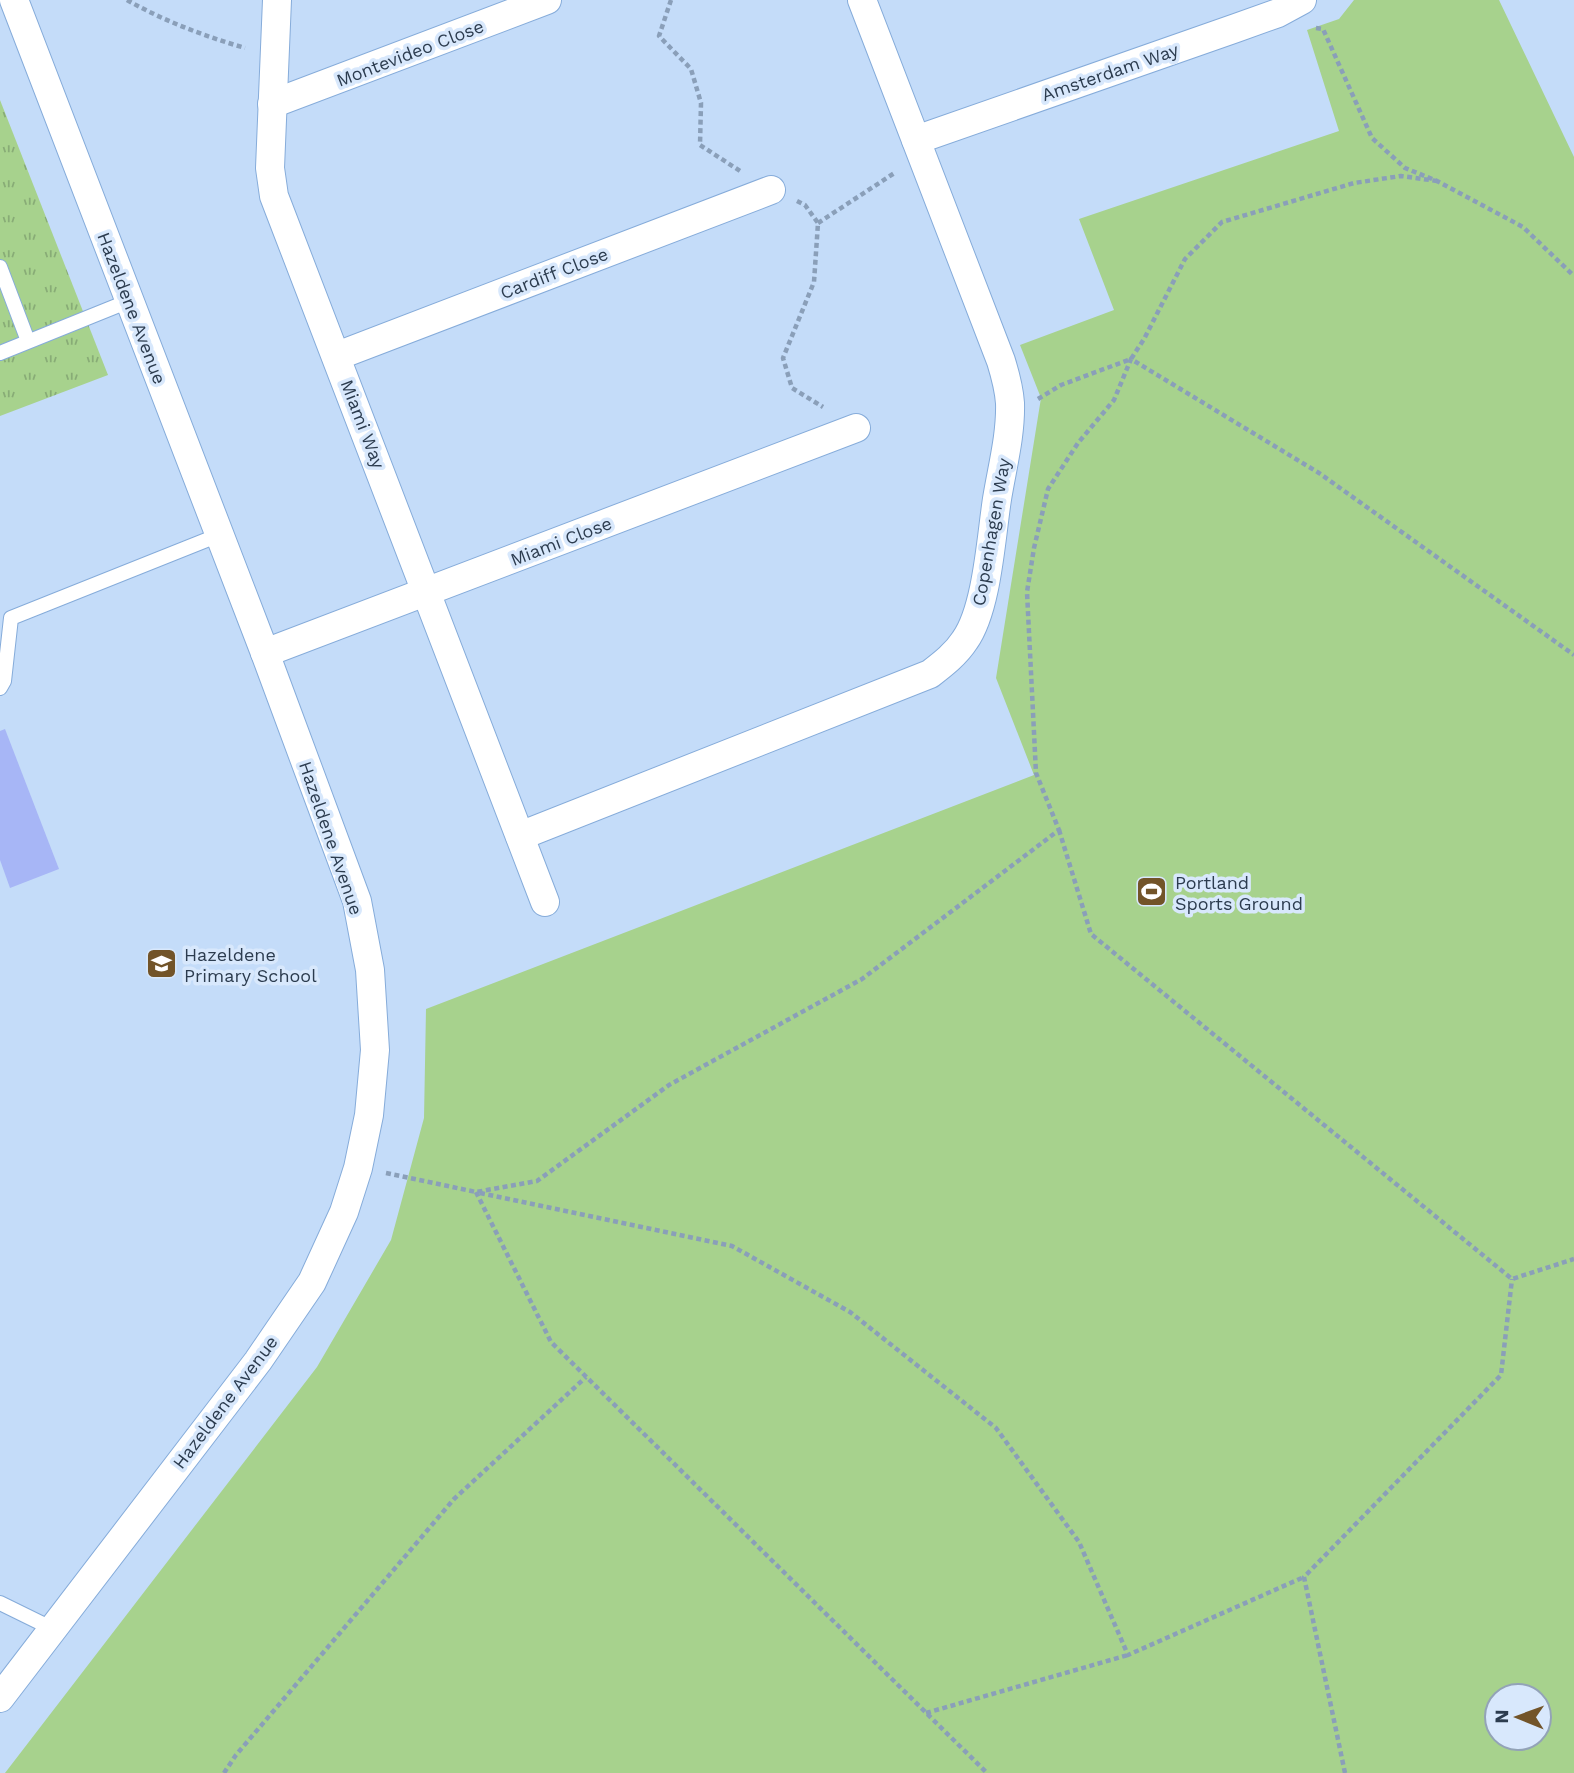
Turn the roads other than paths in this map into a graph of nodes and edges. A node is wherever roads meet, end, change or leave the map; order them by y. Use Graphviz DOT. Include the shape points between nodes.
graph roads {
  1 [pos="14,0"];
  2 [pos="277,0"];
  3 [pos="547,0"];
  4 [pos="862,0"];
  5 [pos="1301,0"];
  6 [pos="272,104"];
  7 [pos="916,140"];
  8 [pos="771,190"];
  9 [pos="0,267"];
  10 [pos="129,301"];
  11 [pos="29,341"];
  12 [pos="0,353"];
  13 [pos="337,356"];
  14 [pos="856,428"];
  15 [pos="219,535"];
  16 [pos="428,592"];
  17 [pos="265,653"];
  18 [pos="0,688"];
  19 [pos="520,836"];
  20 [pos="545,902"];
  21 [pos="0,1603"];
  22 [pos="53,1629"];
  23 [pos="0,1698"];
  1 -- 10 [label="street, Hazeldene Avenue"];
  2 -- 6 [label="street, Miami Way"];
  3 -- 6 [label="street, Montevideo Close"];
  4 -- 7 [label="street, Copenhagen Way"];
  5 -- 7 [label="street, Amsterdam Way" via="1278,13"];
  6 -- 13 [label="street, Miami Way" via="274,196"];
  7 -- 19 [label="street, Copenhagen Way" via="1001,361 1010,403 984,583 966,639 947,662 901,687"];
  8 -- 13 [label="street, Cardiff Close"];
  9 -- 11 [label="lane"];
  10 -- 11 [label="lane"];
  10 -- 15 [label="street, Hazeldene Avenue"];
  11 -- 12 [label="lane"];
  13 -- 16 [label="street, Miami Way"];
  14 -- 16 [label="street, Miami Close"];
  15 -- 17 [label="street, Hazeldene Avenue"];
  15 -- 18 [label="lane" via="11,618"];
  16 -- 17 [label="street, Miami Close"];
  16 -- 19 [label="street, Miami Way"];
  17 -- 22 [label="street, Hazeldene Avenue" via="357,901 370,970 375,1050 358,1168 312,1282 258,1361"];
  19 -- 20 [label="street, Miami Way"];
  21 -- 22 [label="lane"];
  22 -- 23 [label="street, Hazeldene Avenue"];
}
